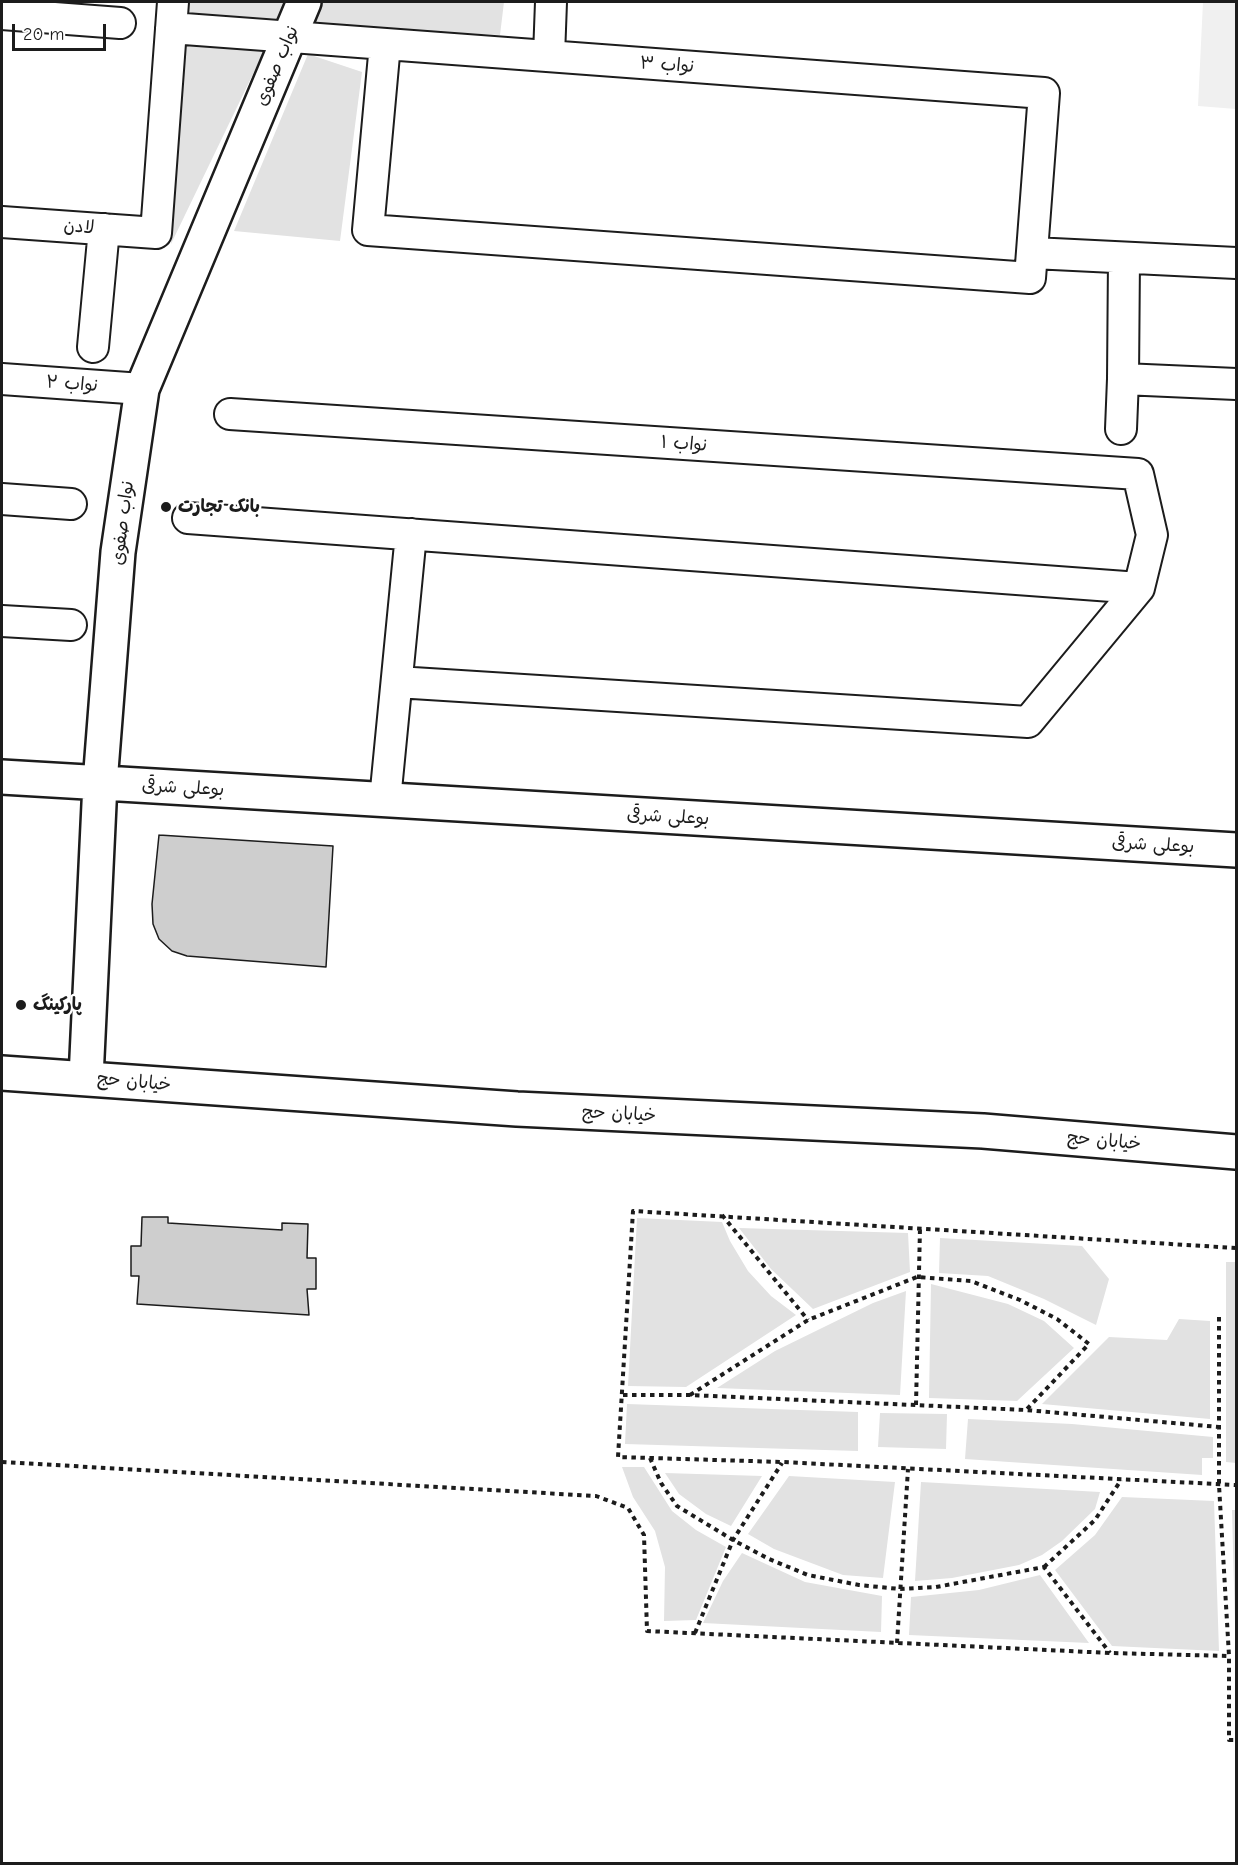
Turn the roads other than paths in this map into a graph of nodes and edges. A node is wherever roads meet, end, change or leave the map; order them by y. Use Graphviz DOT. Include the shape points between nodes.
graph roads {
  1 [pos="304,2"];
  2 [pos="551,2"];
  3 [pos="2,14"];
  4 [pos="172,15"];
  5 [pos="120,23"];
  6 [pos="289,36"];
  7 [pos="385,44"];
  8 [pos="549,56"];
  9 [pos="2,222"];
  10 [pos="104,229"];
  11 [pos="1124,258"];
  12 [pos="1236,263"];
  13 [pos="1032,266"];
  14 [pos="93,347"];
  15 [pos="2,379"];
  16 [pos="1123,379"];
  17 [pos="1236,384"];
  18 [pos="142,389"];
  19 [pos="230,414"];
  20 [pos="1121,429"];
  21 [pos="2,499"];
  22 [pos="71,504"];
  23 [pos="188,518"];
  24 [pos="411,534"];
  25 [pos="1139,588"];
  26 [pos="2,621"];
  27 [pos="71,625"];
  28 [pos="397,682"];
  29 [pos="2,777"];
  30 [pos="100,783"];
  31 [pos="385,800"];
  32 [pos="1236,850"];
  33 [pos="2,1073"];
  34 [pos="86,1078"];
  35 [pos="1236,1152"];
  1 -- 6 [label="street, نواب صفوی"];
  2 -- 8 [label="street"];
  3 -- 5 [label="street"];
  4 -- 6 [label="street, نواب ۳"];
  4 -- 10 [label="street, لادن" via="156,232"];
  6 -- 7 [label="street, نواب ۳"];
  6 -- 18 [label="street, نواب صفوی"];
  7 -- 8 [label="street, نواب ۳"];
  7 -- 13 [label="street" via="368,230"];
  8 -- 13 [label="street, نواب ۳" via="1044,93"];
  9 -- 10 [label="street, لادن"];
  10 -- 14 [label="street"];
  11 -- 12 [label="street"];
  11 -- 13 [label="street"];
  11 -- 16 [label="street"];
  15 -- 18 [label="street, نواب ۲"];
  16 -- 17 [label="street"];
  16 -- 20 [label="street"];
  18 -- 30 [label="street, نواب صفوی" via="118,552"];
  19 -- 25 [label="street, نواب ۱" via="1138,474 1152,535"];
  21 -- 22 [label="street"];
  23 -- 24 [label="street"];
  24 -- 25 [label="street"];
  24 -- 28 [label="street"];
  25 -- 28 [label="street" via="1028,722"];
  26 -- 27 [label="street"];
  28 -- 31 [label="street"];
  29 -- 30 [label="street, بوعلی شرقی"];
  30 -- 31 [label="street, بوعلی شرقی"];
  30 -- 34 [label="street, نواب صفوی"];
  31 -- 32 [label="street, بوعلی شرقی"];
  33 -- 34 [label="street, خیابان حج"];
  34 -- 35 [label="street, خیابان حج" via="517,1109 983,1131"];
}
